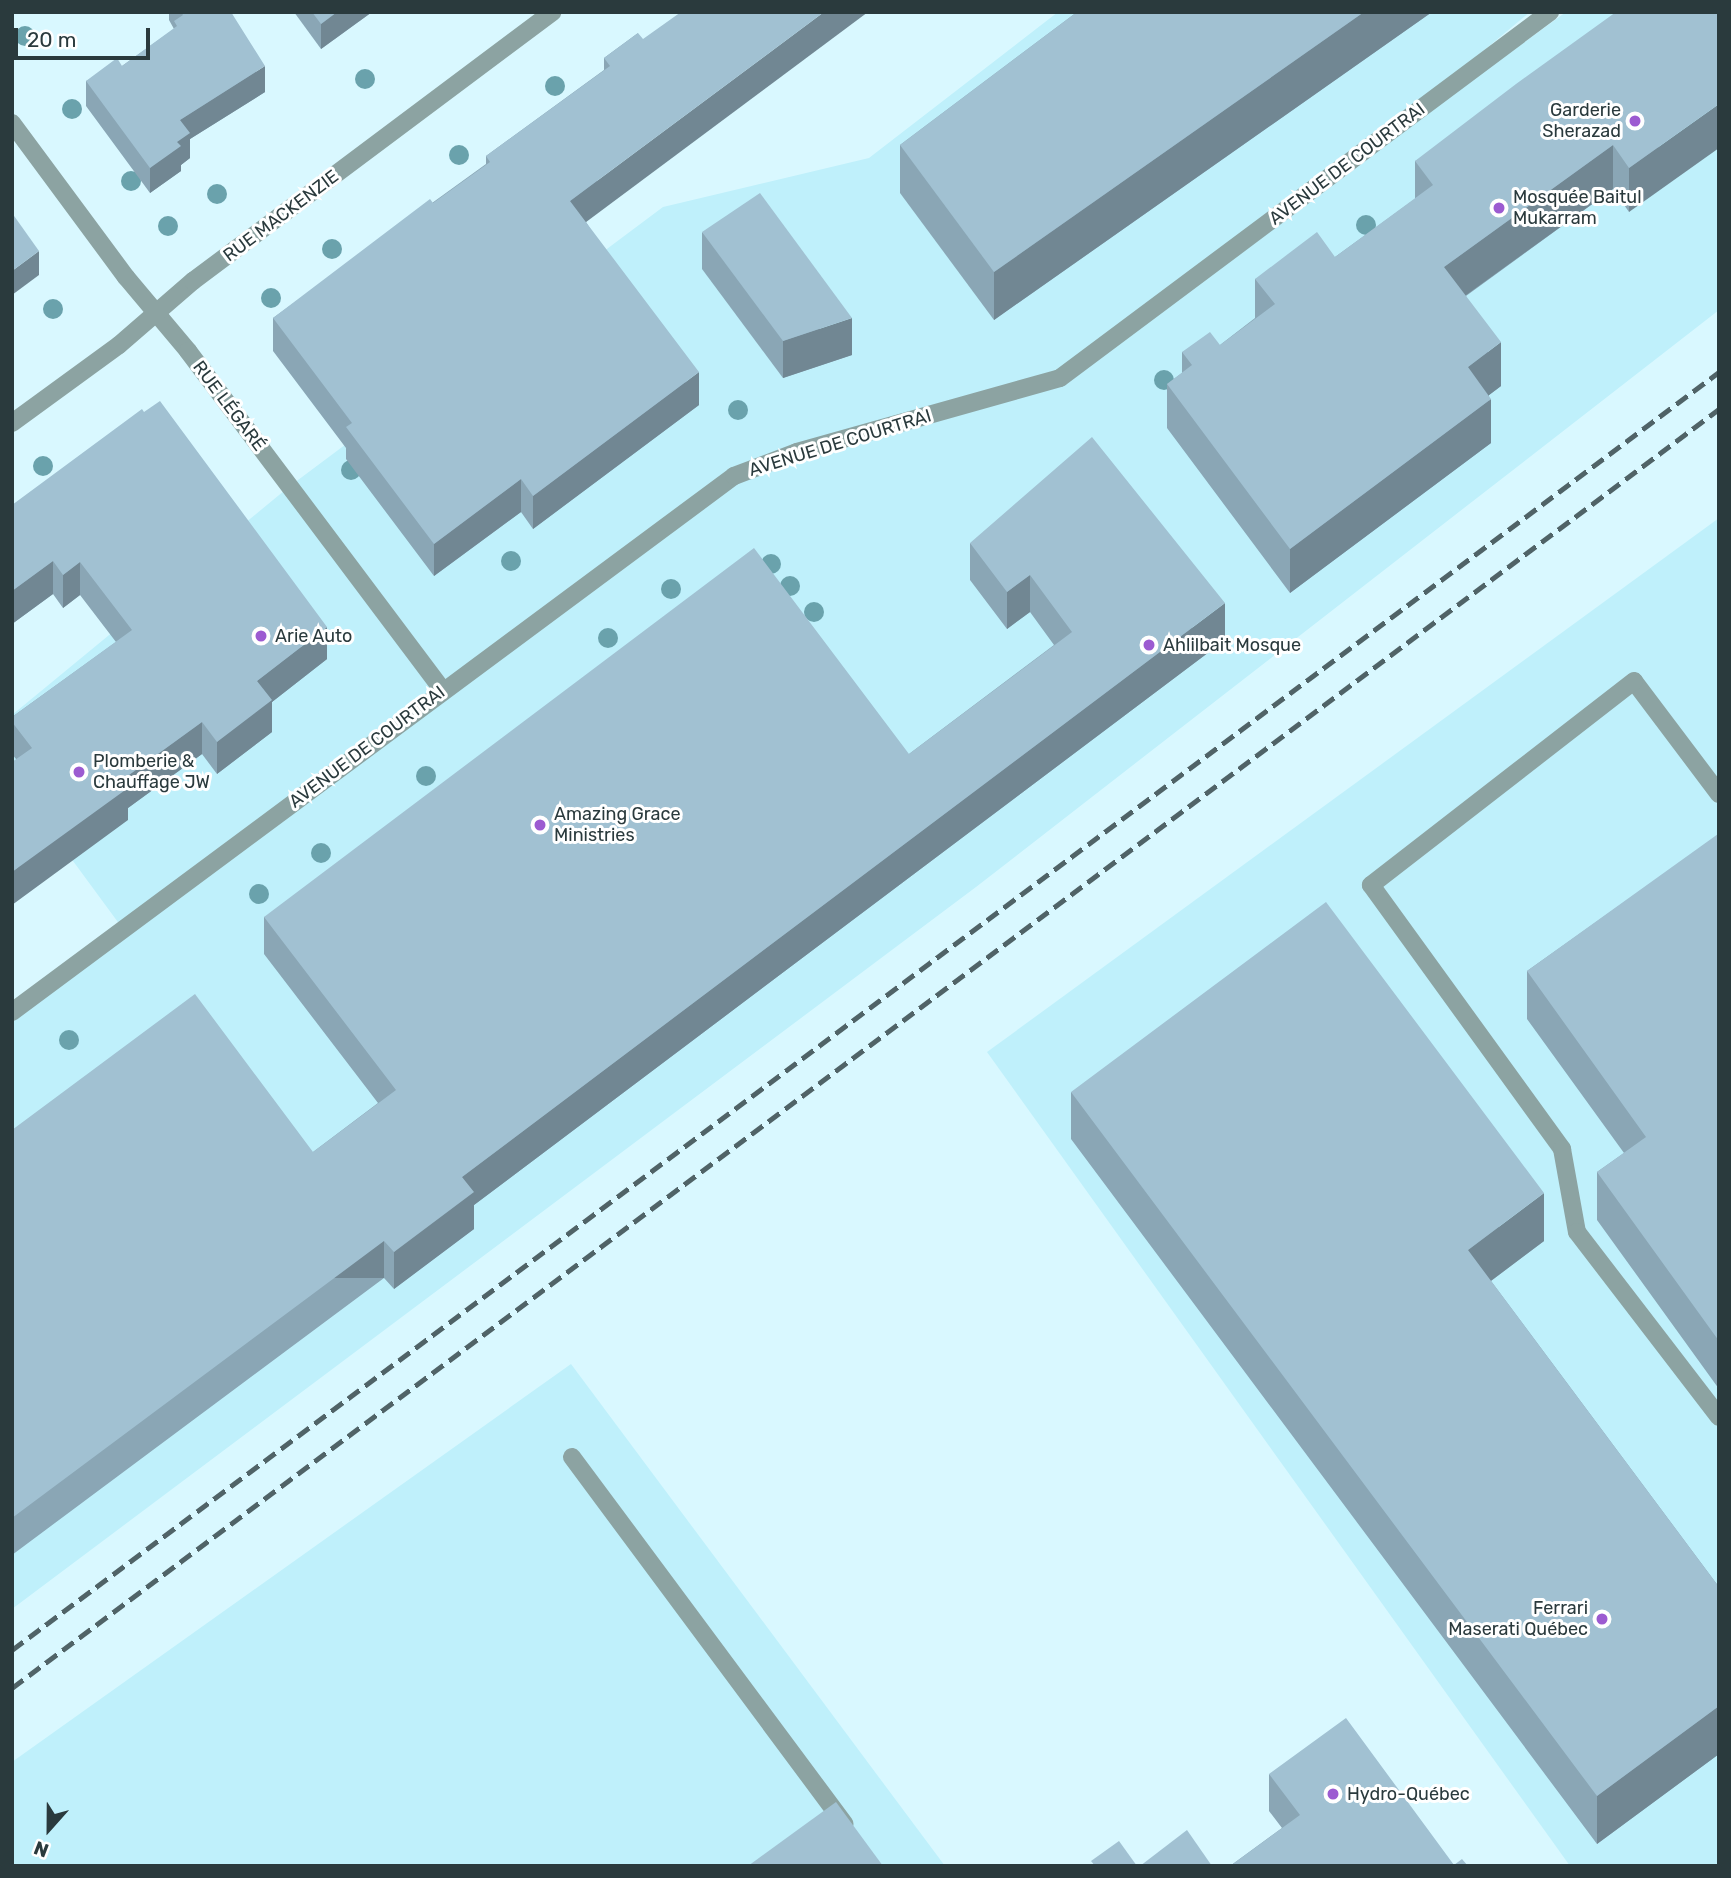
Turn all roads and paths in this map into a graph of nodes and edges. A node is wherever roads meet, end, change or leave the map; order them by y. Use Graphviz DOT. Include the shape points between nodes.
graph roads {
  1 [pos="553,12"];
  2 [pos="1550,12"];
  3 [pos="12,123"];
  4 [pos="155,312"];
  5 [pos="12,423"];
  6 [pos="443,691"];
  7 [pos="1719,794"];
  8 [pos="12,1012"];
  9 [pos="1719,1418"];
  10 [pos="572,1457"];
  11 [pos="860,1844"];
  1 -- 4 [label="street, RUE MACKENZIE"];
  2 -- 6 [label="street, AVENUE DE COURTRAI" via="1060,379 797,452 734,476"];
  3 -- 4 [label="street, RUE LÉGARÉ"];
  4 -- 5 [label="street, RUE MACKENZIE" via="111,351"];
  4 -- 6 [label="street, RUE LÉGARÉ"];
  6 -- 8 [label="street, AVENUE DE COURTRAI"];
  7 -- 9 [label="street" via="1634,681 1371,885 1562,1149 1577,1232"];
  10 -- 11 [label="street"];
}
